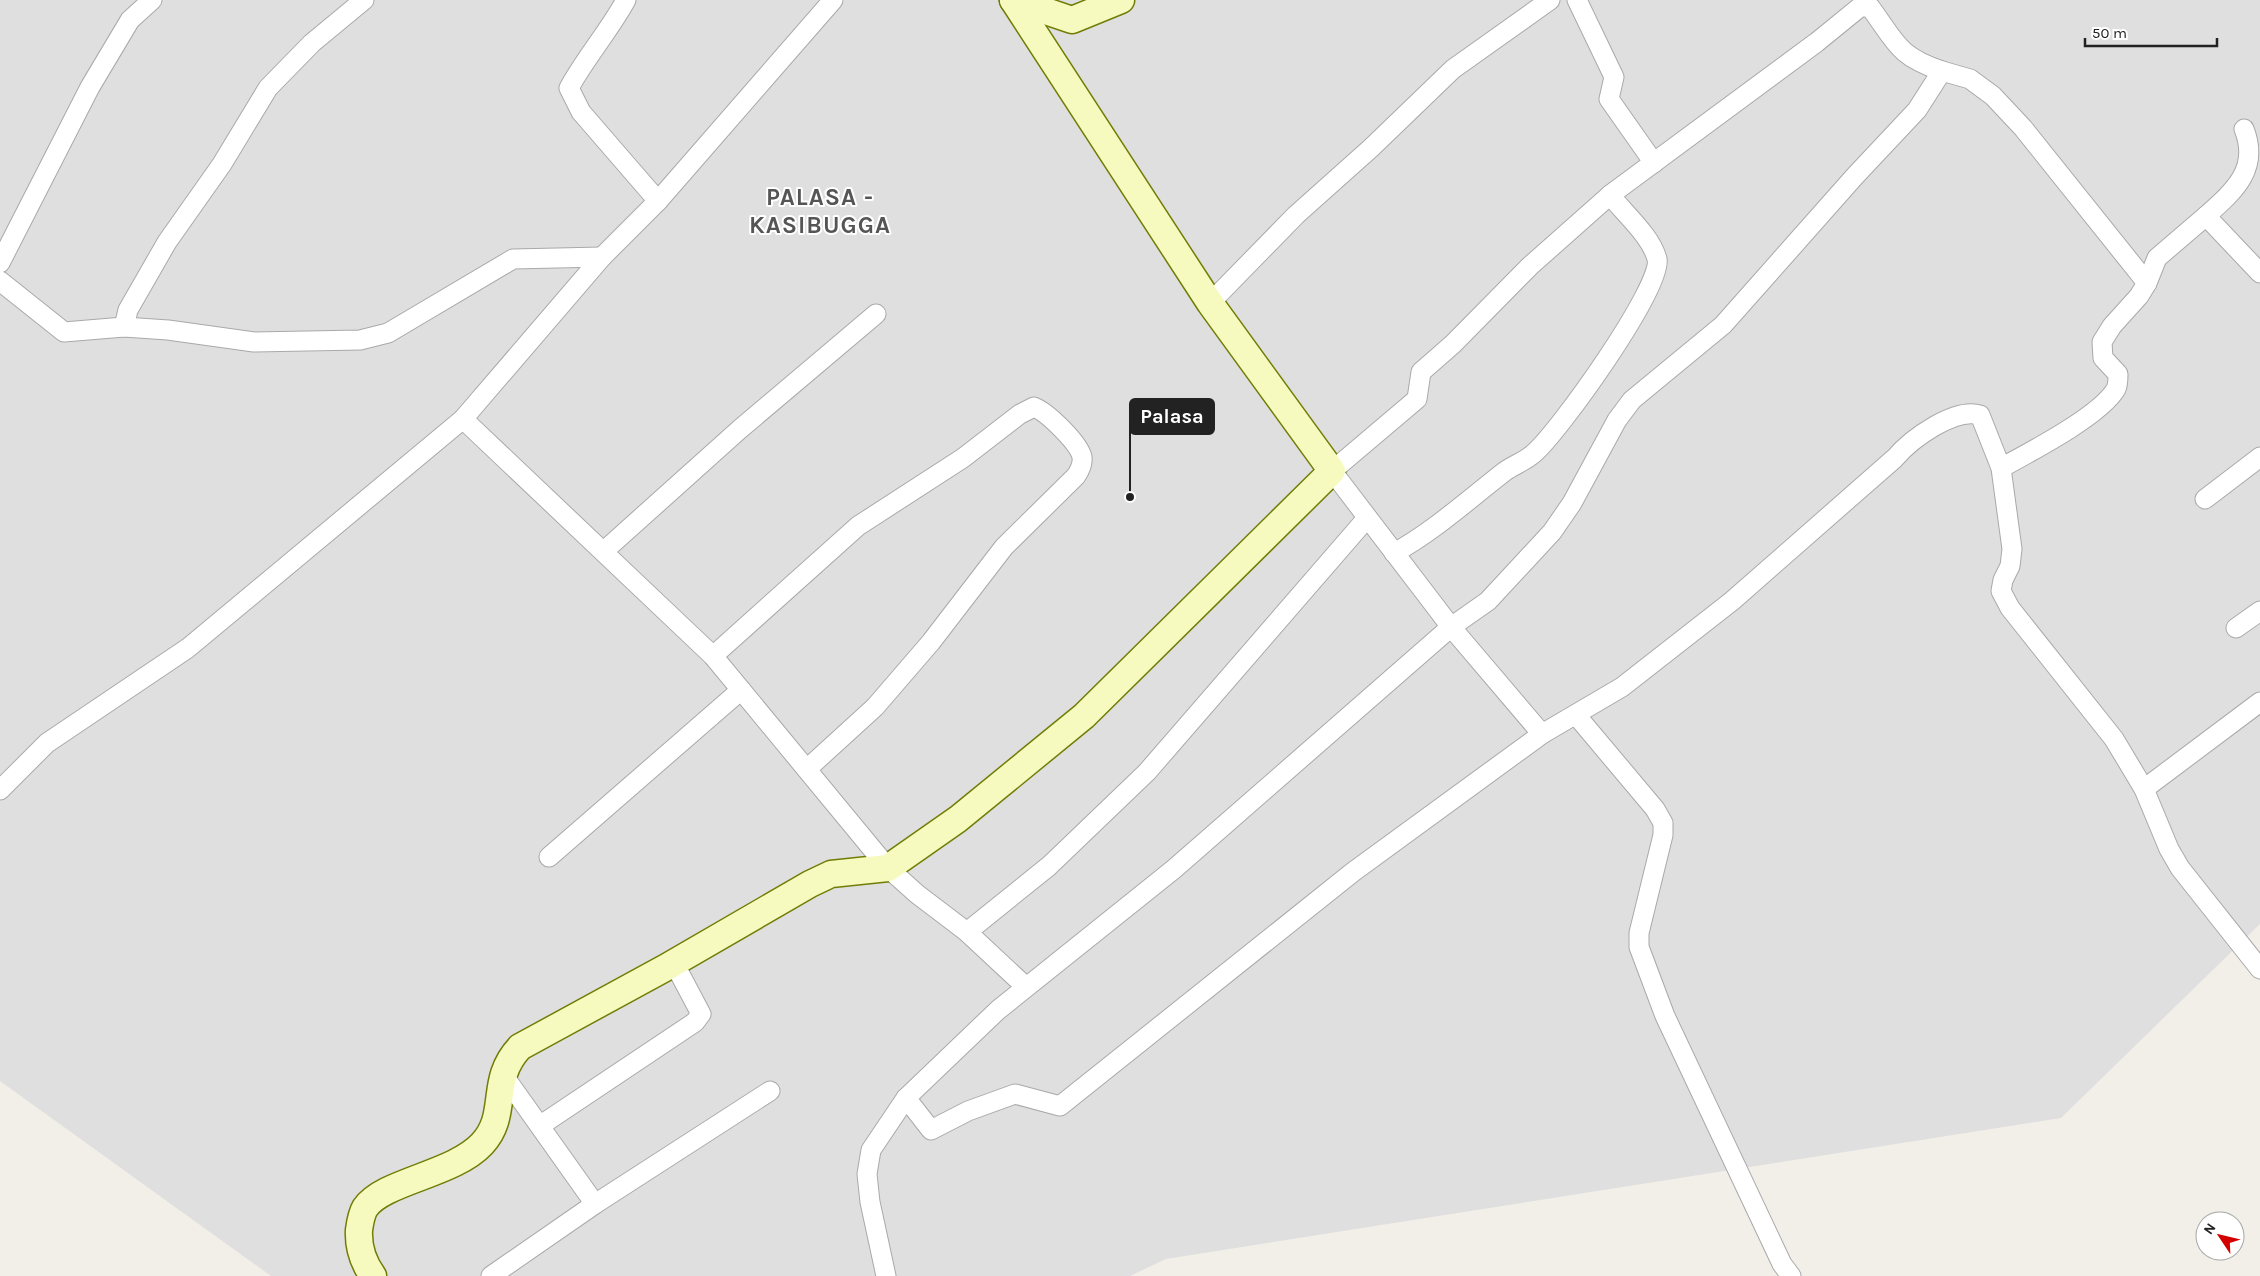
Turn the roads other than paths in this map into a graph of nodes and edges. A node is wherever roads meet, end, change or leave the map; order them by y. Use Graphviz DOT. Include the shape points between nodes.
graph roads {
  1 [pos="152,0"];
  2 [pos="364,0"];
  3 [pos="626,0"];
  4 [pos="833,0"];
  5 [pos="1013,0"];
  6 [pos="1121,0"];
  7 [pos="1550,0"];
  8 [pos="1577,0"];
  9 [pos="1942,70"];
  10 [pos="2244,128"];
  11 [pos="1654,163"];
  12 [pos="1610,195"];
  13 [pos="658,201"];
  14 [pos="2206,216"];
  15 [pos="602,257"];
  16 [pos="0,262"];
  17 [pos="2260,273"];
  18 [pos="2147,283"];
  19 [pos="3,289"];
  20 [pos="1210,302"];
  21 [pos="876,314"];
  22 [pos="124,327"];
  23 [pos="463,419"];
  24 [pos="2260,458"];
  25 [pos="2001,468"];
  26 [pos="1332,471"];
  27 [pos="2205,498"];
  28 [pos="1368,518"];
  29 [pos="604,551"];
  30 [pos="1394,553"];
  31 [pos="2260,611"];
  32 [pos="1451,627"];
  33 [pos="2236,628"];
  34 [pos="713,656"];
  35 [pos="741,690"];
  36 [pos="2260,702"];
  37 [pos="1576,715"];
  38 [pos="1542,734"];
  39 [pos="807,769"];
  40 [pos="2144,789"];
  41 [pos="0,790"];
  42 [pos="548,857"];
  43 [pos="888,868"];
  44 [pos="967,932"];
  45 [pos="674,963"];
  46 [pos="2260,969"];
  47 [pos="1026,987"];
  48 [pos="502,1073"];
  49 [pos="770,1091"];
  50 [pos="906,1098"];
  51 [pos="541,1125"];
  52 [pos="595,1204"];
  53 [pos="373,1276"];
  54 [pos="491,1276"];
  55 [pos="886,1276"];
  56 [pos="1791,1276"];
  1 -- 16 [label="street" via="130,20 90,87"];
  2 -- 22 [label="street" via="312,43 268,88 222,164 167,242 128,310"];
  3 -- 13 [label="street" via="569,88 581,112"];
  4 -- 13 [label="street"];
  5 -- 6 [label="main road" via="1072,20"];
  5 -- 20 [label="main road"];
  7 -- 20 [label="street" via="1453,69 1296,215"];
  8 -- 11 [label="street" via="1614,77 1609,99"];
  9 -- 11 [label="street" via="1921,64 1903,53 1870,7 1860,6 1817,42"];
  9 -- 18 [label="street" via="1970,79 1993,96 2023,128"];
  9 -- 32 [label="street" via="1917,110 1724,325 1632,400 1552,532 1488,600"];
  10 -- 14 [label="street" via="2250,141 2249,168 2228,196"];
  11 -- 12 [label="street"];
  12 -- 26 [label="street" via="1530,266 1421,372 1417,399"];
  12 -- 30 [label="street" via="1647,240 1658,260 1652,284 1635,315 1566,418 1532,455 1506,470 1416,541"];
  13 -- 15 [label="street"];
  14 -- 17 [label="street"];
  14 -- 18 [label="street" via="2157,258"];
  15 -- 22 [label="street" via="513,259 388,333 360,340 254,342"];
  15 -- 23 [label="street"];
  18 -- 25 [label="street" via="2102,342 2103,358 2118,374 2117,388 2106,401 2063,432"];
  19 -- 22 [label="street" via="64,332"];
  20 -- 26 [label="main road"];
  21 -- 29 [label="street" via="740,429"];
  23 -- 29 [label="street"];
  23 -- 41 [label="street" via="188,648 47,743"];
  24 -- 27 [label="street"];
  25 -- 37 [label="street" via="1980,415 1971,412 1927,430 1907,444 1732,601 1622,687"];
  25 -- 40 [label="street" via="2012,549 2001,591 2010,608 2114,739"];
  26 -- 28 [label="street"];
  26 -- 43 [label="main road" via="1084,716 958,819"];
  28 -- 30 [label="street"];
  28 -- 44 [label="street" via="1147,772 1049,866"];
  29 -- 34 [label="street"];
  30 -- 32 [label="street"];
  31 -- 33 [label="street"];
  32 -- 38 [label="street"];
  32 -- 47 [label="street" via="1174,869"];
  34 -- 35 [label="street"];
  34 -- 39 [label="street" via="858,526 963,458 1020,414 1034,407 1043,411 1067,435 1082,456 1076,476 1004,547 931,642 875,707"];
  35 -- 39 [label="street"];
  35 -- 42 [label="street"];
  36 -- 40 [label="street"];
  37 -- 38 [label="street"];
  37 -- 56 [label="street" via="1656,808 1664,823 1639,933 1639,947 1665,1016 1716,1128 1782,1264"];
  38 -- 50 [label="street" via="1353,872 1060,1106 1015,1094 968,1111 931,1130"];
  39 -- 43 [label="street"];
  40 -- 46 [label="street" via="2168,849 2180,868"];
  43 -- 44 [label="street"];
  43 -- 45 [label="main road" via="831,874"];
  44 -- 47 [label="street"];
  45 -- 48 [label="main road" via="520,1047 509,1058"];
  45 -- 51 [label="street" via="701,1014 696,1022"];
  47 -- 50 [label="street"];
  48 -- 51 [label="street"];
  48 -- 53 [label="main road" via="498,1112 492,1130 482,1144 467,1157 379,1196 365,1208 358,1242"];
  49 -- 52 [label="street"];
  50 -- 55 [label="street" via="871,1150 867,1174"];
  51 -- 52 [label="street"];
  52 -- 54 [label="street"];
}
